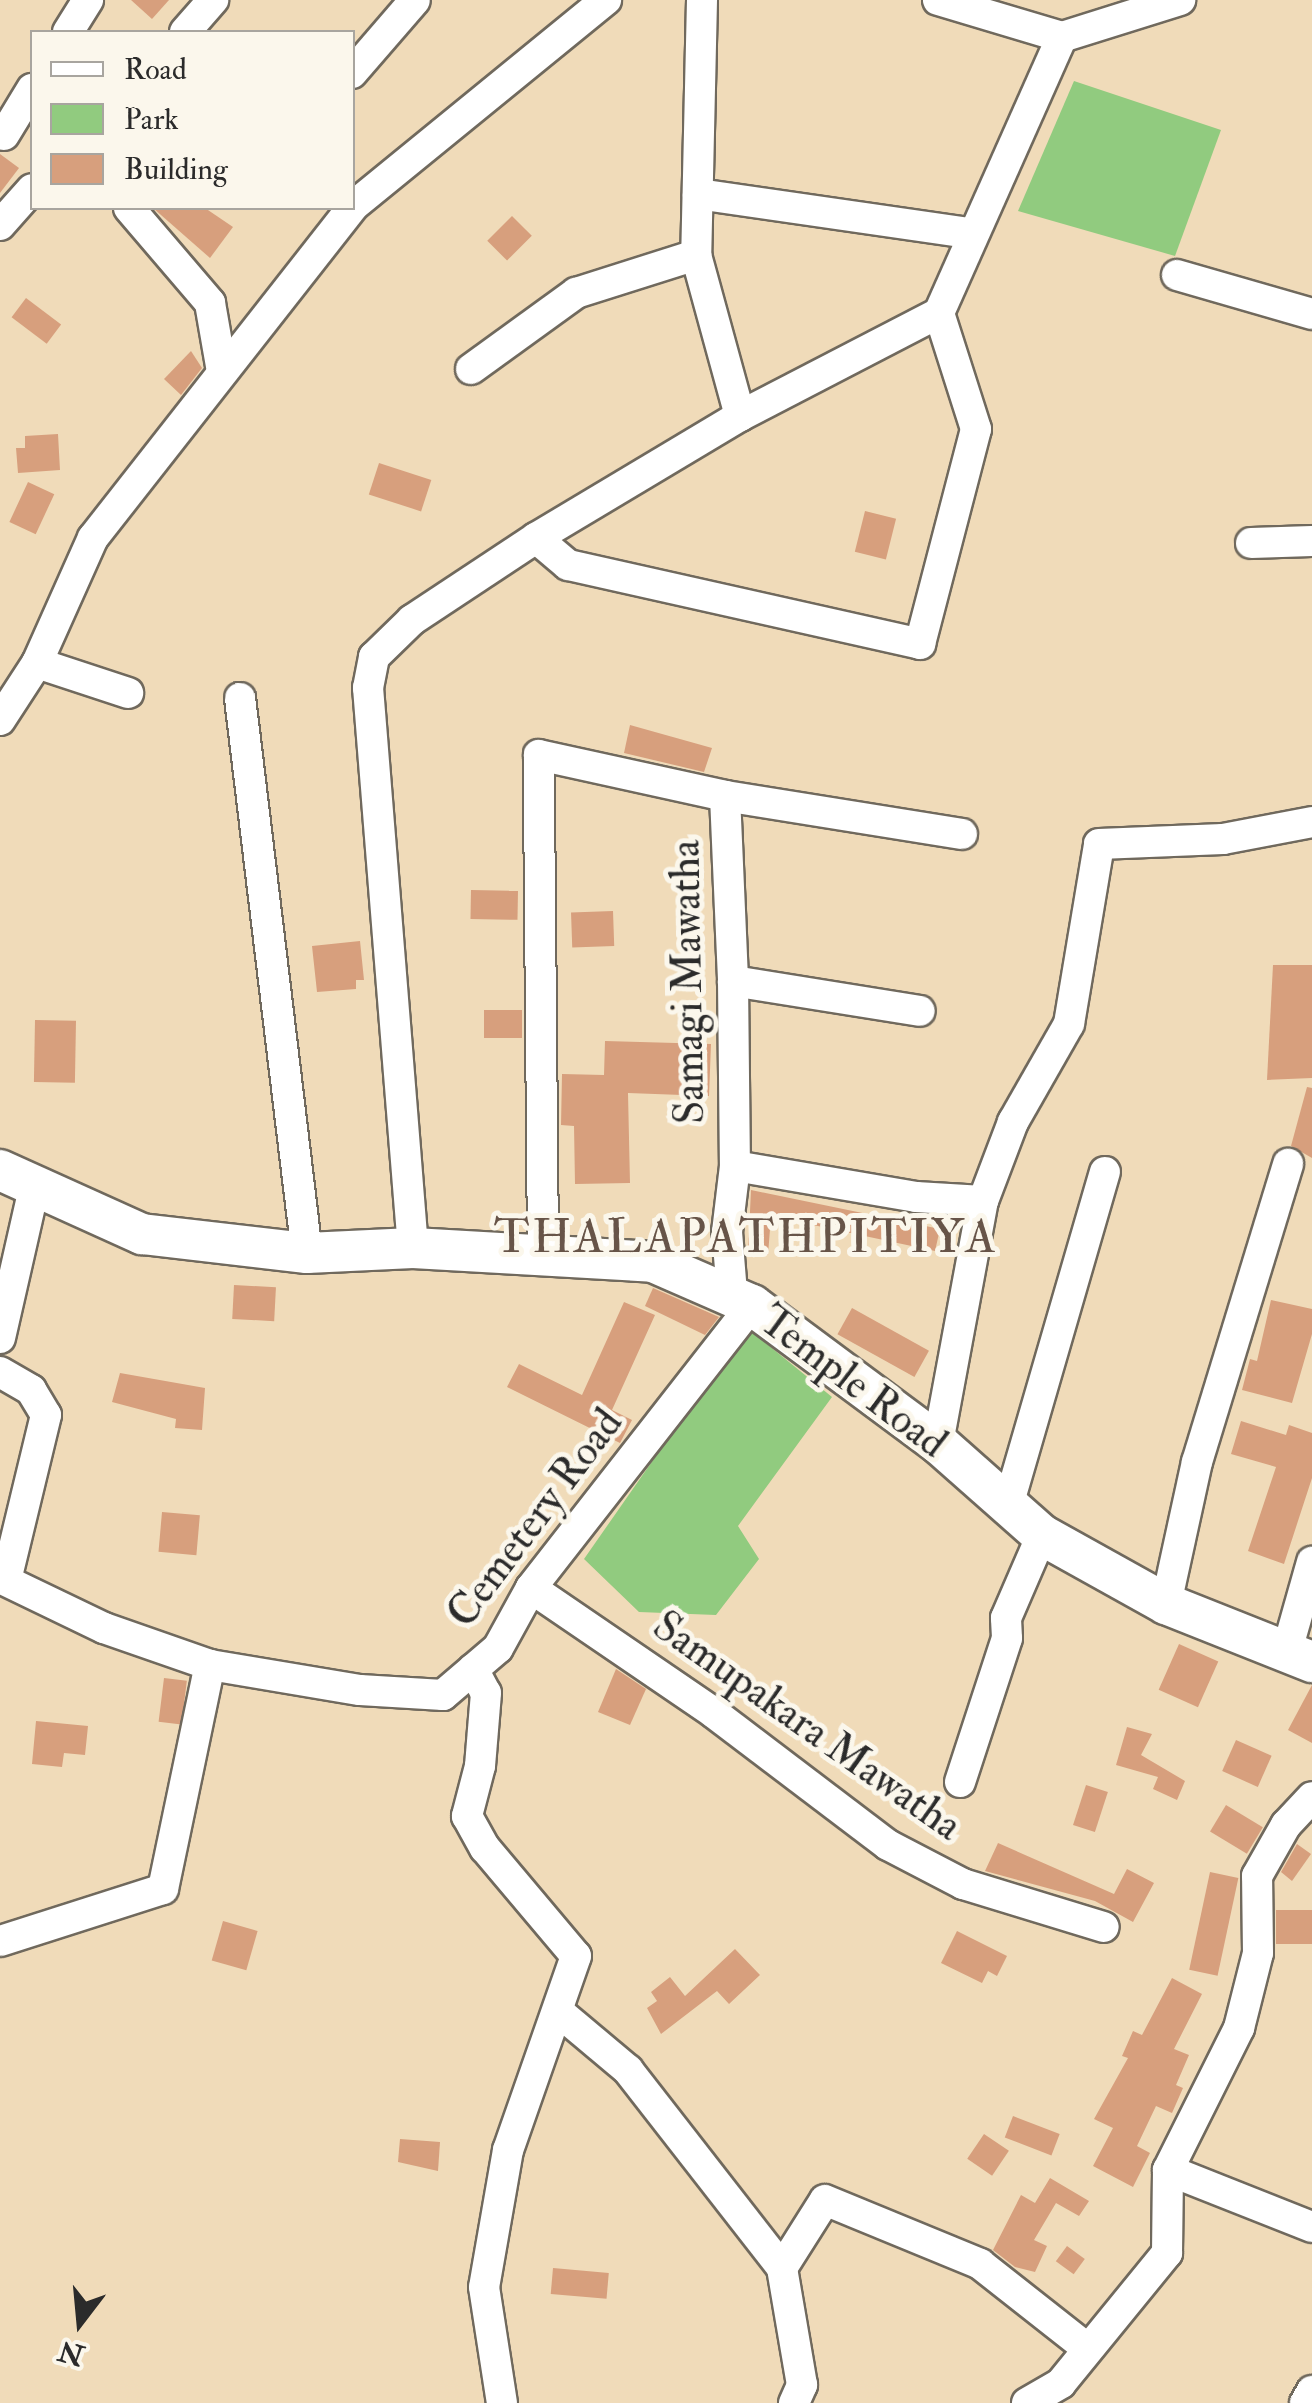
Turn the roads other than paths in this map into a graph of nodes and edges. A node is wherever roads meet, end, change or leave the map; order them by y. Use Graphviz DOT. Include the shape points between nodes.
graph roads {
  1 [pos="88,0"];
  2 [pos="213,0"];
  3 [pos="416,0"];
  4 [pos="606,0"];
  5 [pos="702,0"];
  6 [pos="938,0"];
  7 [pos="1180,0"];
  8 [pos="69,30"];
  9 [pos="187,30"];
  10 [pos="1062,37"];
  11 [pos="355,69"];
  12 [pos="30,92"];
  13 [pos="2,133"];
  14 [pos="30,147"];
  15 [pos="30,191"];
  16 [pos="698,194"];
  17 [pos="355,205"];
  18 [pos="131,210"];
  19 [pos="350,210"];
  20 [pos="0,226"];
  21 [pos="970,232"];
  22 [pos="696,255"];
  23 [pos="1176,275"];
  24 [pos="939,313"];
  25 [pos="1312,314"];
  26 [pos="471,369"];
  27 [pos="222,372"];
  28 [pos="740,416"];
  29 [pos="536,538"];
  30 [pos="1312,541"];
  31 [pos="1250,543"];
  32 [pos="38,662"];
  33 [pos="128,693"];
  34 [pos="240,698"];
  35 [pos="0,720"];
  36 [pos="725,796"];
  37 [pos="1312,822"];
  38 [pos="962,834"];
  39 [pos="733,982"];
  40 [pos="920,1011"];
  41 [pos="1288,1164"];
  42 [pos="735,1166"];
  43 [pos="1105,1172"];
  44 [pos="17,1177"];
  45 [pos="983,1201"];
  46 [pos="413,1248"];
  47 [pos="543,1252"];
  48 [pos="307,1254"];
  49 [pos="742,1299"];
  50 [pos="0,1338"];
  51 [pos="0,1372"];
  52 [pos="938,1443"];
  53 [pos="1007,1509"];
  54 [pos="1042,1535"];
  55 [pos="1312,1562"];
  56 [pos="3,1579"];
  57 [pos="531,1588"];
  58 [pos="1166,1604"];
  59 [pos="1299,1658"];
  60 [pos="210,1665"];
  61 [pos="473,1669"];
  62 [pos="960,1782"];
  63 [pos="1312,1797"];
  64 [pos="1104,1927"];
  65 [pos="0,1941"];
  66 [pos="560,2013"];
  67 [pos="1168,2170"];
  68 [pos="1312,2227"];
  69 [pos="782,2268"];
  70 [pos="1088,2350"];
  71 [pos="1312,2391"];
  72 [pos="502,2403"];
  73 [pos="794,2403"];
  74 [pos="1027,2403"];
  75 [pos="1305,2403"];
  1 -- 8 [label="street"];
  2 -- 9 [label="street"];
  3 -- 11 [label="street"];
  4 -- 17 [label="street"];
  5 -- 16 [label="street"];
  6 -- 10 [label="street"];
  7 -- 10 [label="street"];
  10 -- 21 [label="street"];
  12 -- 13 [label="street"];
  13 -- 14 [label="street"];
  15 -- 20 [label="street"];
  16 -- 21 [label="street"];
  16 -- 22 [label="street"];
  18 -- 27 [label="street" via="210,303"];
  19 -- 27 [label="street"];
  21 -- 24 [label="street"];
  22 -- 26 [label="street" via="576,293"];
  22 -- 28 [label="street"];
  23 -- 25 [label="street"];
  24 -- 28 [label="street"];
  24 -- 29 [label="street" via="976,428 920,644 568,565"];
  27 -- 32 [label="street" via="94,538"];
  28 -- 29 [label="street"];
  29 -- 46 [label="street" via="412,620 374,657 368,688"];
  30 -- 31 [label="street"];
  32 -- 33 [label="street"];
  32 -- 35 [label="street"];
  34 -- 48 [label="street"];
  36 -- 38 [label="street"];
  36 -- 39 [label="street, Samagi Mawatha"];
  36 -- 47 [label="street" via="539,755"];
  37 -- 45 [label="street" via="1224,839 1099,844 1069,1024 1013,1122"];
  39 -- 40 [label="street"];
  39 -- 42 [label="street, Samagi Mawatha"];
  41 -- 58 [label="street" via="1197,1462"];
  42 -- 45 [label="street, Samagi Mawatha" via="916,1197"];
  42 -- 49 [label="street, Samagi Mawatha" via="727,1232"];
  43 -- 53 [label="street"];
  44 -- 48 [label="main road, Temple Road" via="142,1234"];
  44 -- 50 [label="street"];
  45 -- 52 [label="street"];
  46 -- 47 [label="main road, Temple Road"];
  46 -- 48 [label="main road, Temple Road"];
  47 -- 49 [label="main road, Temple Road" via="653,1262"];
  49 -- 52 [label="main road, Temple Road"];
  49 -- 57 [label="street, Cemetery Road"];
  51 -- 56 [label="street" via="31,1390 46,1414"];
  52 -- 53 [label="main road, Temple Road"];
  53 -- 54 [label="main road, Temple Road"];
  54 -- 58 [label="main road, Temple Road"];
  54 -- 62 [label="street" via="1006,1618 1007,1638"];
  55 -- 59 [label="street"];
  56 -- 60 [label="street, Cemetery Road" via="104,1628"];
  57 -- 61 [label="street, Cemetery Road" via="498,1648"];
  57 -- 64 [label="street, Samupakara Mawatha" via="714,1713 888,1845 963,1884"];
  58 -- 59 [label="main road, Temple Road"];
  60 -- 61 [label="street, Cemetery Road" via="360,1690 443,1694"];
  60 -- 65 [label="street" via="164,1888"];
  61 -- 66 [label="street" via="486,1692 480,1766 467,1816 485,1848 576,1956"];
  63 -- 67 [label="street" via="1286,1825 1257,1876 1258,1953 1238,2028"];
  66 -- 69 [label="street" via="628,2070"];
  66 -- 72 [label="street" via="508,2150 484,2287"];
  67 -- 68 [label="street"];
  67 -- 70 [label="street" via="1167,2253"];
  69 -- 70 [label="street" via="824,2200 980,2264"];
  69 -- 73 [label="street" via="802,2385"];
  70 -- 74 [label="street" via="1061,2383"];
  71 -- 75 [label="street"];
}
